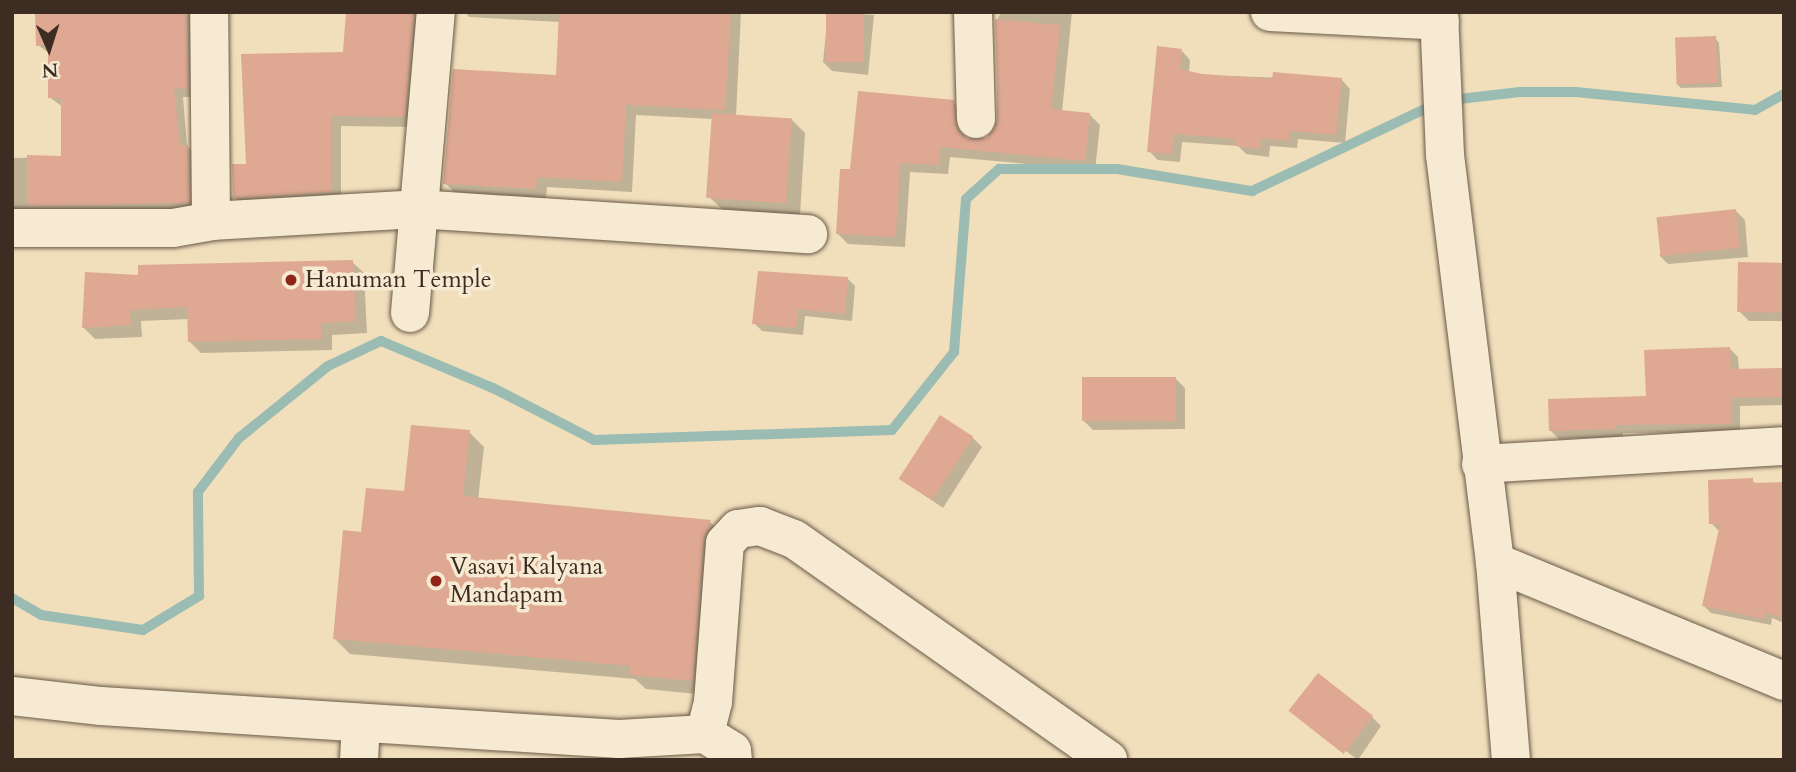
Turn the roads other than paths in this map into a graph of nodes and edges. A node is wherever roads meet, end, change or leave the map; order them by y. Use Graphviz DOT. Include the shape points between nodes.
graph roads {
  1 [pos="209,12"];
  2 [pos="436,12"];
  3 [pos="972,12"];
  4 [pos="1270,12"];
  5 [pos="1440,17"];
  6 [pos="976,120"];
  7 [pos="417,209"];
  8 [pos="211,221"];
  9 [pos="12,228"];
  10 [pos="808,234"];
  11 [pos="411,313"];
  12 [pos="1784,446"];
  13 [pos="1481,464"];
  14 [pos="1494,562"];
  15 [pos="1784,681"];
  16 [pos="12,696"];
  17 [pos="705,734"];
  18 [pos="360,741"];
  19 [pos="733,760"];
  20 [pos="1108,760"];
  21 [pos="1511,760"];
  1 -- 8 [label="street"];
  2 -- 7 [label="street"];
  3 -- 6 [label="street"];
  4 -- 5 [label="street"];
  5 -- 13 [label="street" via="1438,61 1445,155"];
  7 -- 8 [label="street"];
  7 -- 10 [label="street"];
  7 -- 11 [label="street"];
  8 -- 9 [label="street" via="173,228"];
  12 -- 13 [label="street"];
  13 -- 14 [label="street"];
  14 -- 15 [label="street"];
  14 -- 21 [label="street"];
  16 -- 18 [label="street"];
  17 -- 18 [label="street"];
  17 -- 19 [label="street" via="732,751"];
  17 -- 20 [label="street" via="713,702 725,543 738,529 760,526 794,539"];
}
